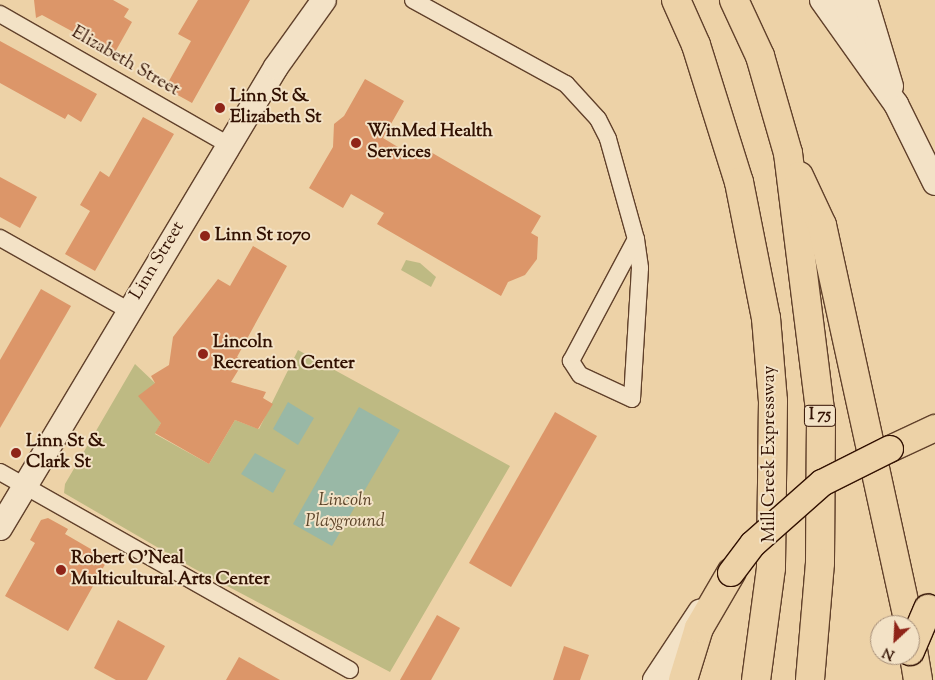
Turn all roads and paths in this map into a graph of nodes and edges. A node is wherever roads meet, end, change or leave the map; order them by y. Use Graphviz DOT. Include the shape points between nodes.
graph roads {
  1 [pos="324,0"];
  2 [pos="413,0"];
  3 [pos="676,0"];
  4 [pos="734,0"];
  5 [pos="822,0"];
  6 [pos="845,0"];
  7 [pos="865,0"];
  8 [pos="0,14"];
  9 [pos="896,104"];
  10 [pos="229,145"];
  11 [pos="788,153"];
  12 [pos="935,183"];
  13 [pos="0,238"];
  14 [pos="636,239"];
  15 [pos="128,310"];
  16 [pos="935,428"];
  17 [pos="0,472"];
  18 [pos="24,486"];
  19 [pos="0,528"];
  20 [pos="730,573"];
  21 [pos="924,610"];
  22 [pos="350,670"];
  23 [pos="655,680"];
  24 [pos="683,680"];
  25 [pos="756,680"];
  26 [pos="810,680"];
  1 -- 10 [label="street, Linn Street"];
  2 -- 14 [label="street" via="566,84 584,100 608,140"];
  3 -- 25 [label="highway, Mill Creek Expressway" via="696,45 739,182 766,318 773,401 771,568"];
  4 -- 11 [label="highway, I 75" via="760,56"];
  5 -- 9 [label="street"];
  6 -- 9 [label="street"];
  7 -- 9 [label="street"];
  8 -- 10 [label="street, Elizabeth Street"];
  9 -- 12 [label="street"];
  10 -- 15 [label="street, Linn Street"];
  11 -- 21 [label="highway" via="822,225"];
  11 -- 26 [label="highway, I 75" via="821,417 820,563"];
  13 -- 15 [label="street"];
  14 -- 14 [label="street" via="641,288 632,399 580,375 571,361"];
  15 -- 18 [label="street, Linn Street"];
  16 -- 20 [label="main road, bridge" via="822,483 753,544"];
  17 -- 18 [label="street"];
  18 -- 19 [label="street, Linn Street"];
  18 -- 22 [label="street"];
  20 -- 23 [label="street"];
  20 -- 24 [label="highway" via="699,628"];
}
